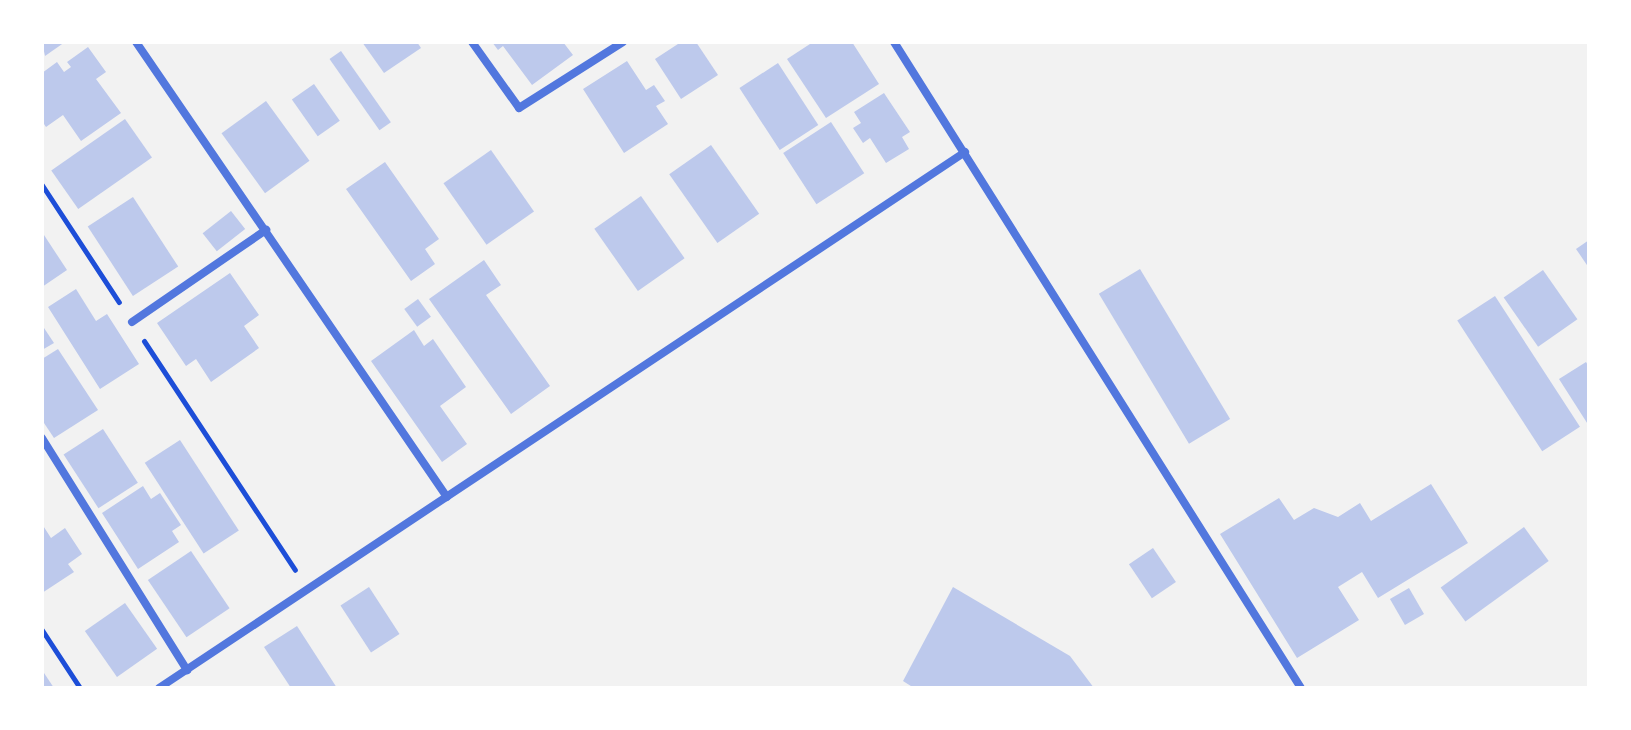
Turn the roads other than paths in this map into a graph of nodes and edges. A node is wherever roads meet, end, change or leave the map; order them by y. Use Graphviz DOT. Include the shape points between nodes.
graph roads {
  1 [pos="136,42"];
  2 [pos="472,42"];
  3 [pos="623,42"];
  4 [pos="894,42"];
  5 [pos="965,152"];
  6 [pos="266,230"];
  7 [pos="132,322"];
  8 [pos="42,438"];
  9 [pos="447,497"];
  10 [pos="187,670"];
  11 [pos="159,688"];
  12 [pos="1301,688"];
  1 -- 6 [label="street"];
  2 -- 3 [label="street" via="519,108"];
  4 -- 5 [label="street"];
  5 -- 9 [label="street"];
  5 -- 12 [label="street"];
  6 -- 7 [label="street"];
  6 -- 9 [label="street"];
  8 -- 10 [label="street"];
  9 -- 10 [label="street"];
  10 -- 11 [label="street"];
}
